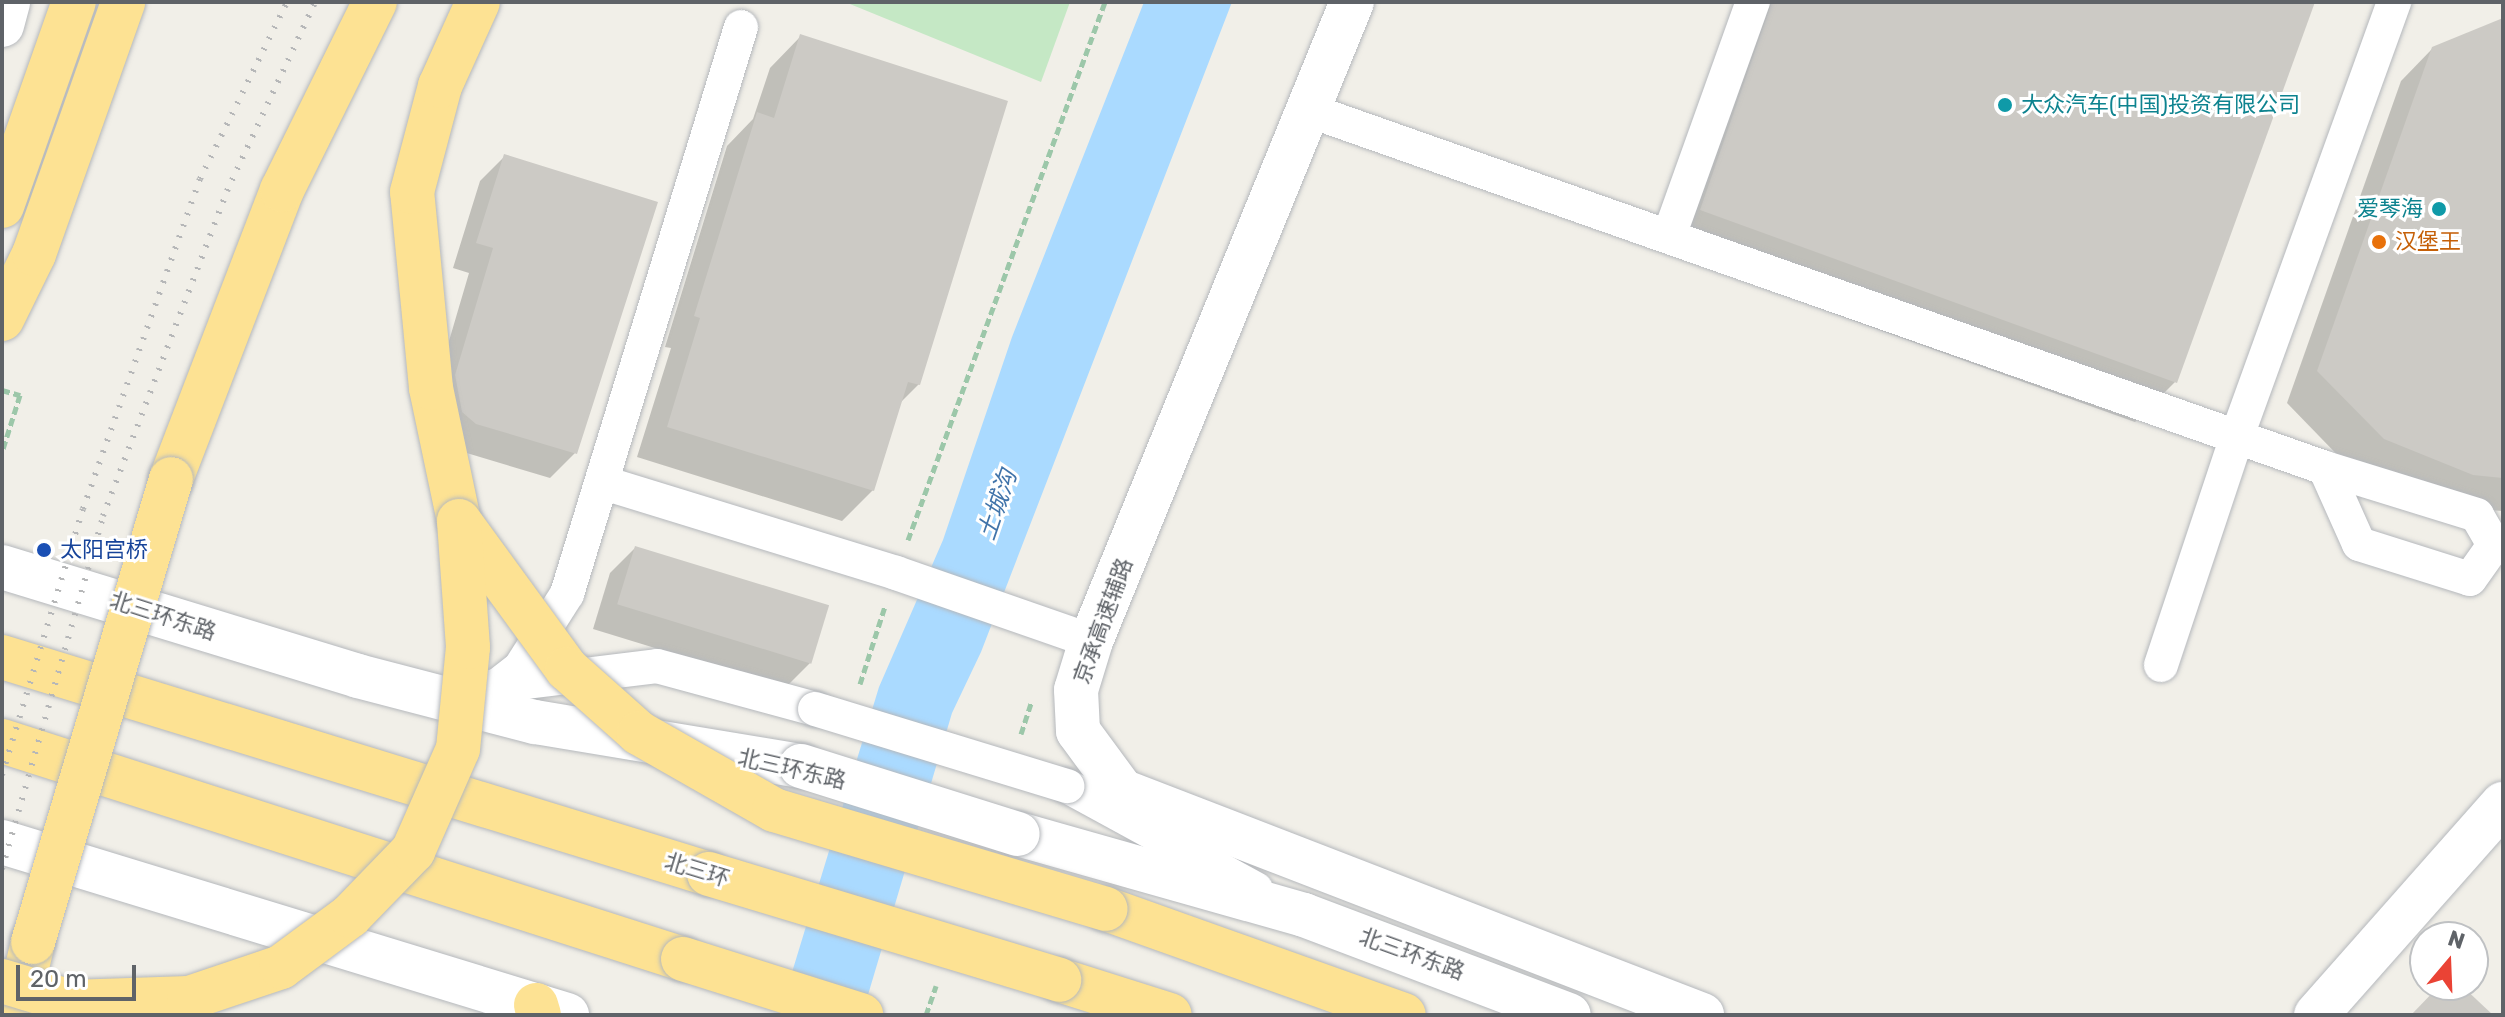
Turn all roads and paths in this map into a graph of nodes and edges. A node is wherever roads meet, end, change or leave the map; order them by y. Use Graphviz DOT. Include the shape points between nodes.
graph roads {
  1 [pos="8,2"];
  2 [pos="74,2"];
  3 [pos="123,2"];
  4 [pos="375,2"];
  5 [pos="478,2"];
  6 [pos="1105,2"];
  7 [pos="1352,2"];
  8 [pos="1753,2"];
  9 [pos="2394,2"];
  10 [pos="2,25"];
  11 [pos="741,27"];
  12 [pos="1308,110"];
  13 [pos="2,206"];
  14 [pos="1669,236"];
  15 [pos="2,319"];
  16 [pos="2,390"];
  17 [pos="2237,436"];
  18 [pos="2,452"];
  19 [pos="2325,468"];
  20 [pos="604,483"];
  21 [pos="459,521"];
  22 [pos="2,567"];
  23 [pos="906,577"];
  24 [pos="1091,641"];
  25 [pos="2,657"];
  26 [pos="2161,665"];
  27 [pos="358,676"];
  28 [pos="497,686"];
  29 [pos="857,691"];
  30 [pos="2,741"];
  31 [pos="2503,804"];
  32 [pos="2,842"];
  33 [pos="1304,915"];
  34 [pos="2,981"];
  35 [pos="548,1012"];
  36 [pos="22,1015"];
  37 [pos="861,1015"];
  38 [pos="1170,1015"];
  39 [pos="1404,1015"];
  40 [pos="1569,1015"];
  41 [pos="1702,1015"];
  42 [pos="2316,1015"];
  1 -- 10 [label="street"];
  2 -- 13 [label="highway"];
  3 -- 15 [label="highway" via="34,254"];
  4 -- 36 [label="highway, bridge" via="282,190 171,479 33,942 20,997"];
  5 -- 21 [label="highway" via="440,86 412,192 431,388"];
  6 -- 23 [label="path"];
  7 -- 12 [label="street, 京承高速辅路"];
  8 -- 14 [label="street"];
  9 -- 17 [label="street"];
  11 -- 20 [label="street"];
  12 -- 14 [label="street"];
  12 -- 24 [label="street, 京承高速辅路"];
  14 -- 17 [label="street"];
  16 -- 18 [label="path" via="20,395"];
  17 -- 19 [label="street"];
  17 -- 26 [label="street"];
  19 -- 19 [label="street" via="2477,515 2494,545 2470,579 2359,544"];
  20 -- 23 [label="street"];
  20 -- 28 [label="street" via="567,594 520,668"];
  21 -- 34 [label="highway, bridge" via="468,647 458,749 413,851 350,916 281,967 189,998 71,1002"];
  21 -- 39 [label="highway, bridge" via="567,669 639,733 774,810 1106,909"];
  22 -- 27 [label="street, 北三环东路"];
  23 -- 24 [label="street"];
  23 -- 29 [label="path"];
  24 -- 41 [label="street, 京承高速辅路" via="1076,690 1078,731 1122,791"];
  25 -- 38 [label="highway, 北三环, bridge"];
  27 -- 28 [label="street"];
  27 -- 33 [label="street, 北三环东路, bridge" via="535,722 801,766"];
  28 -- 33 [label="street, bridge" via="657,666 815,709 1067,786"];
  30 -- 37 [label="highway, bridge"];
  31 -- 42 [label="street"];
  32 -- 35 [label="street"];
  33 -- 40 [label="street, 北三环东路"];
}
